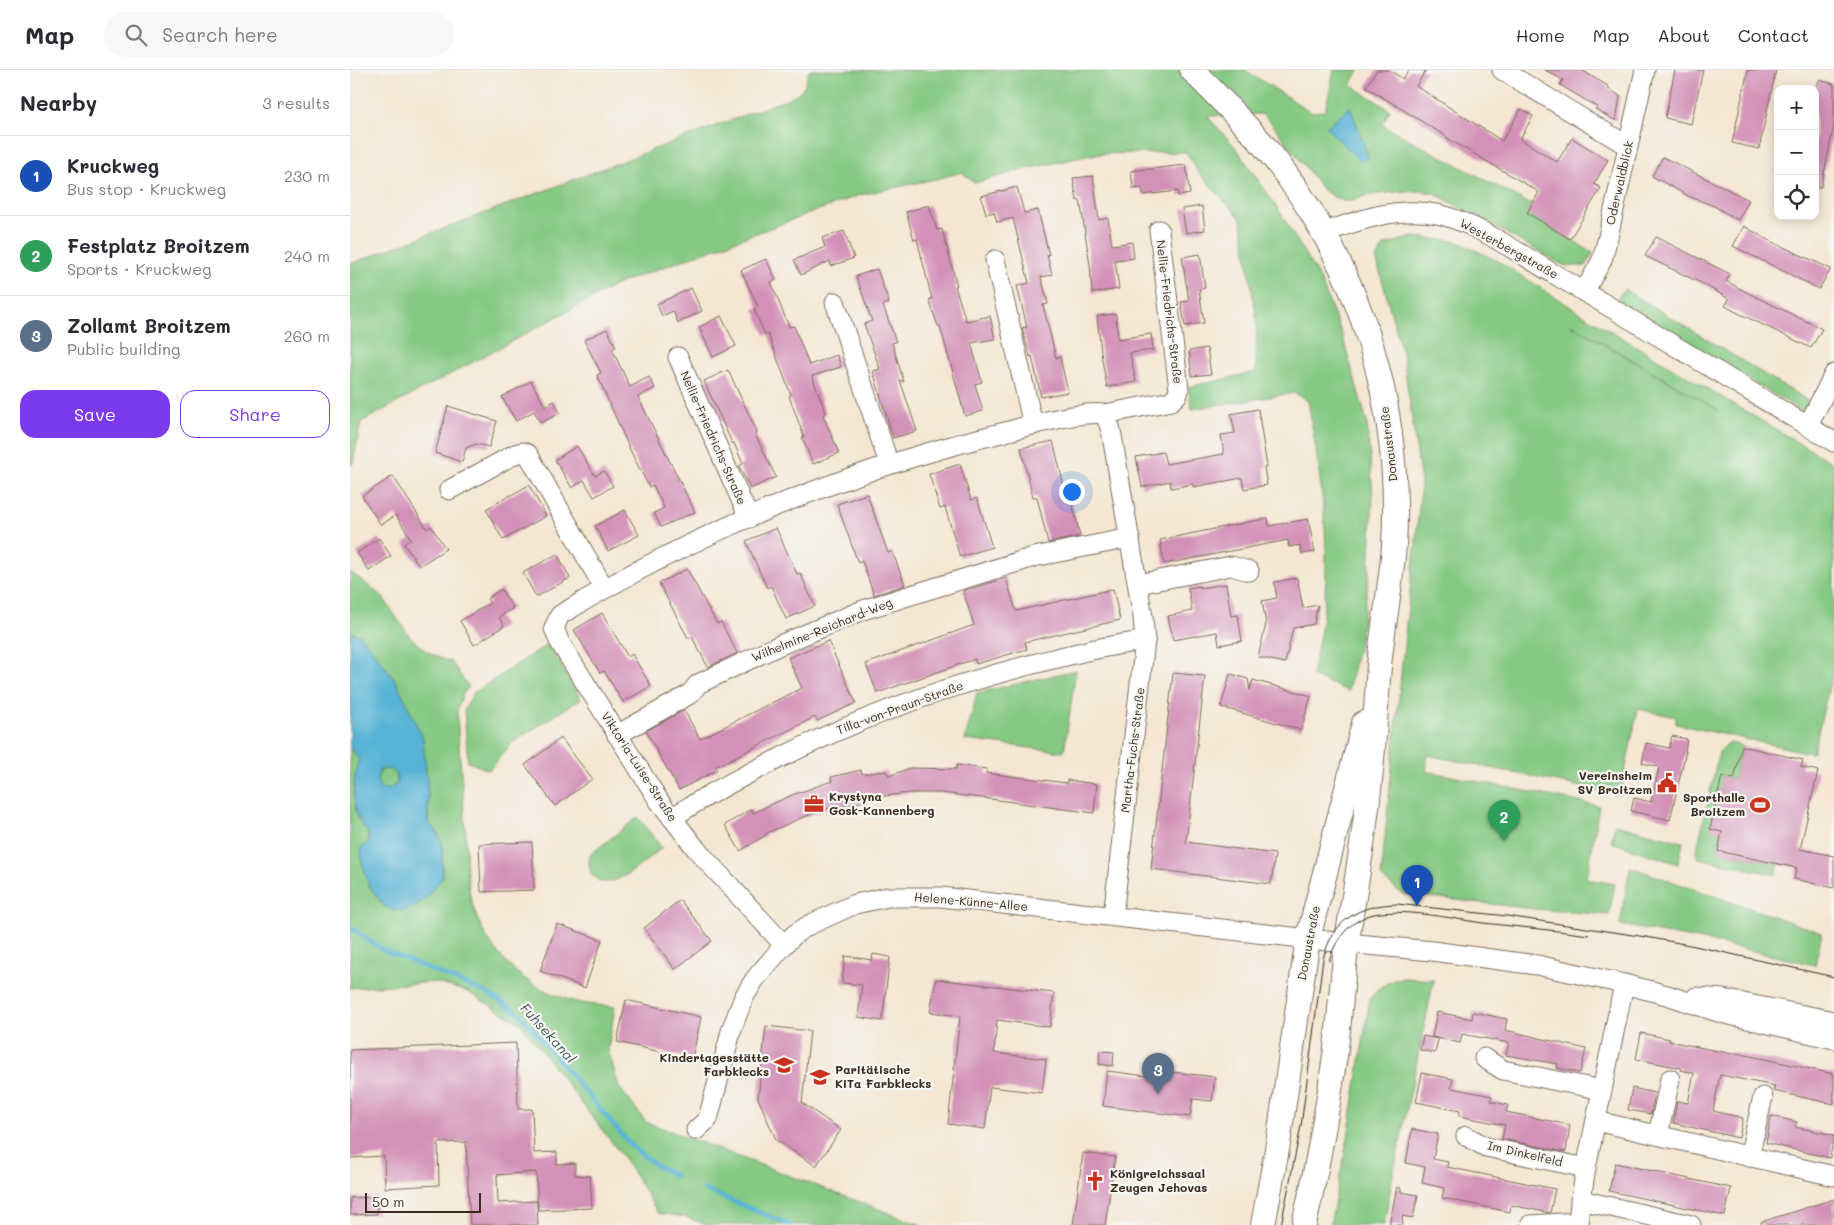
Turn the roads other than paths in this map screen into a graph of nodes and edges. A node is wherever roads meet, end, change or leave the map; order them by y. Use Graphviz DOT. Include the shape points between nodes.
graph roads {
  1 [pos="1192,70"];
  2 [pos="1502,70"];
  3 [pos="1645,70"];
  4 [pos="1628,146"];
  5 [pos="1159,230"];
  6 [pos="1322,233"];
  7 [pos="995,260"];
  8 [pos="1584,292"];
  9 [pos="835,302"];
  10 [pos="678,357"];
  11 [pos="1834,374"];
  12 [pos="1105,414"];
  13 [pos="1033,425"];
  14 [pos="1808,426"];
  15 [pos="1834,442"];
  16 [pos="889,464"];
  17 [pos="449,490"];
  18 [pos="749,518"];
  19 [pos="1130,538"];
  20 [pos="1249,571"];
  21 [pos="1138,584"];
  22 [pos="604,588"];
  23 [pos="556,621"];
  24 [pos="1145,641"];
  25 [pos="1379,666"];
  26 [pos="617,735"];
  27 [pos="672,818"];
  28 [pos="1113,916"];
  29 [pos="1308,938"];
  30 [pos="1347,943"];
  31 [pos="784,945"];
  32 [pos="1624,984"];
  33 [pos="1667,995"];
  34 [pos="1834,1021"];
  35 [pos="1834,1039"];
  36 [pos="1484,1058"];
  37 [pos="1670,1079"];
  38 [pos="1602,1090"];
  39 [pos="1763,1097"];
  40 [pos="1596,1121"];
  41 [pos="696,1130"];
  42 [pos="1658,1135"];
  43 [pos="1466,1136"];
  44 [pos="1749,1157"];
  45 [pos="1586,1168"];
  46 [pos="1834,1176"];
  47 [pos="1580,1200"];
  48 [pos="1579,1224"];
  49 [pos="1263,1225"];
  50 [pos="1304,1225"];
  51 [pos="1530,1225"];
  52 [pos="1691,1225"];
  1 -- 6 [label="main road" via="1265,148"];
  2 -- 4 [label="street"];
  3 -- 4 [label="street, Oderwaldblick"];
  4 -- 8 [label="street, Oderwaldblick" via="1602,260"];
  5 -- 12 [label="street, Nellie-Friedrichs-Straße" via="1178,394 1171,401"];
  6 -- 8 [label="street, Westerbergstraße" via="1374,217 1414,212 1439,214 1494,239"];
  6 -- 25 [label="main road, Donaustraße" via="1349,283 1370,344 1392,445 1394,543"];
  7 -- 13 [label="street"];
  8 -- 14 [label="street, Westerbergstraße"];
  9 -- 16 [label="street"];
  10 -- 18 [label="street, Nellie-Friedrichs-Straße"];
  11 -- 14 [label="street"];
  12 -- 13 [label="street, Nellie-Friedrichs-Straße"];
  12 -- 19 [label="street, Martha-Fuchs-Straße" via="1111,430"];
  13 -- 16 [label="street, Nellie-Friedrichs-Straße"];
  14 -- 15 [label="street, Westerbergstraße"];
  16 -- 18 [label="street, Nellie-Friedrichs-Straße"];
  17 -- 22 [label="street" via="515,454 528,454"];
  18 -- 22 [label="street, Nellie-Friedrichs-Straße"];
  19 -- 21 [label="street, Martha-Fuchs-Straße"];
  19 -- 26 [label="street, Wilhelmine-Reichard-Weg" via="1034,557 863,610 698,684 690,694"];
  20 -- 21 [label="street" via="1231,566"];
  21 -- 24 [label="street, Martha-Fuchs-Straße"];
  22 -- 23 [label="street, Nellie-Friedrichs-Straße" via="560,615"];
  23 -- 26 [label="street, Viktoria-Luise-Straße" via="554,628 559,641"];
  24 -- 27 [label="street, Tilla-von-Praun-Straße" via="1095,648 1010,670 903,704 800,748 706,796"];
  24 -- 28 [label="street, Martha-Fuchs-Straße"];
  25 -- 29 [label="main road, Donaustraße"];
  25 -- 30 [label="main road, Donaustraße" via="1369,788"];
  26 -- 27 [label="street, Viktoria-Luise-Straße"];
  27 -- 31 [label="street, Viktoria-Luise-Straße"];
  28 -- 29 [label="street, Helene-Künne-Allee"];
  28 -- 31 [label="street, Helene-Künne-Allee" via="941,897 888,897 855,904 824,917 795,934"];
  29 -- 30 [label="street, Helene-Künne-Allee"];
  29 -- 49 [label="main road, Donaustraße"];
  30 -- 32 [label="street, Helene-Künne-Allee" via="1537,965"];
  30 -- 50 [label="main road, Donaustraße" via="1334,1061"];
  31 -- 41 [label="street, Helene-Künne-Allee" via="744,997 732,1028 708,1119"];
  32 -- 33 [label="street, Helene-Künne-Allee"];
  32 -- 38 [label="street"];
  33 -- 34 [label="street" via="1723,999"];
  33 -- 35 [label="street" via="1721,1012"];
  36 -- 38 [label="street" via="1503,1070"];
  37 -- 42 [label="street"];
  38 -- 40 [label="street"];
  39 -- 44 [label="street"];
  40 -- 42 [label="street"];
  40 -- 45 [label="street"];
  42 -- 44 [label="street"];
  43 -- 45 [label="street, Im Dinkelfeld" via="1486,1147"];
  44 -- 46 [label="street"];
  45 -- 47 [label="street"];
  47 -- 48 [label="street"];
  47 -- 52 [label="street"];
  48 -- 51 [label="street"];
}
